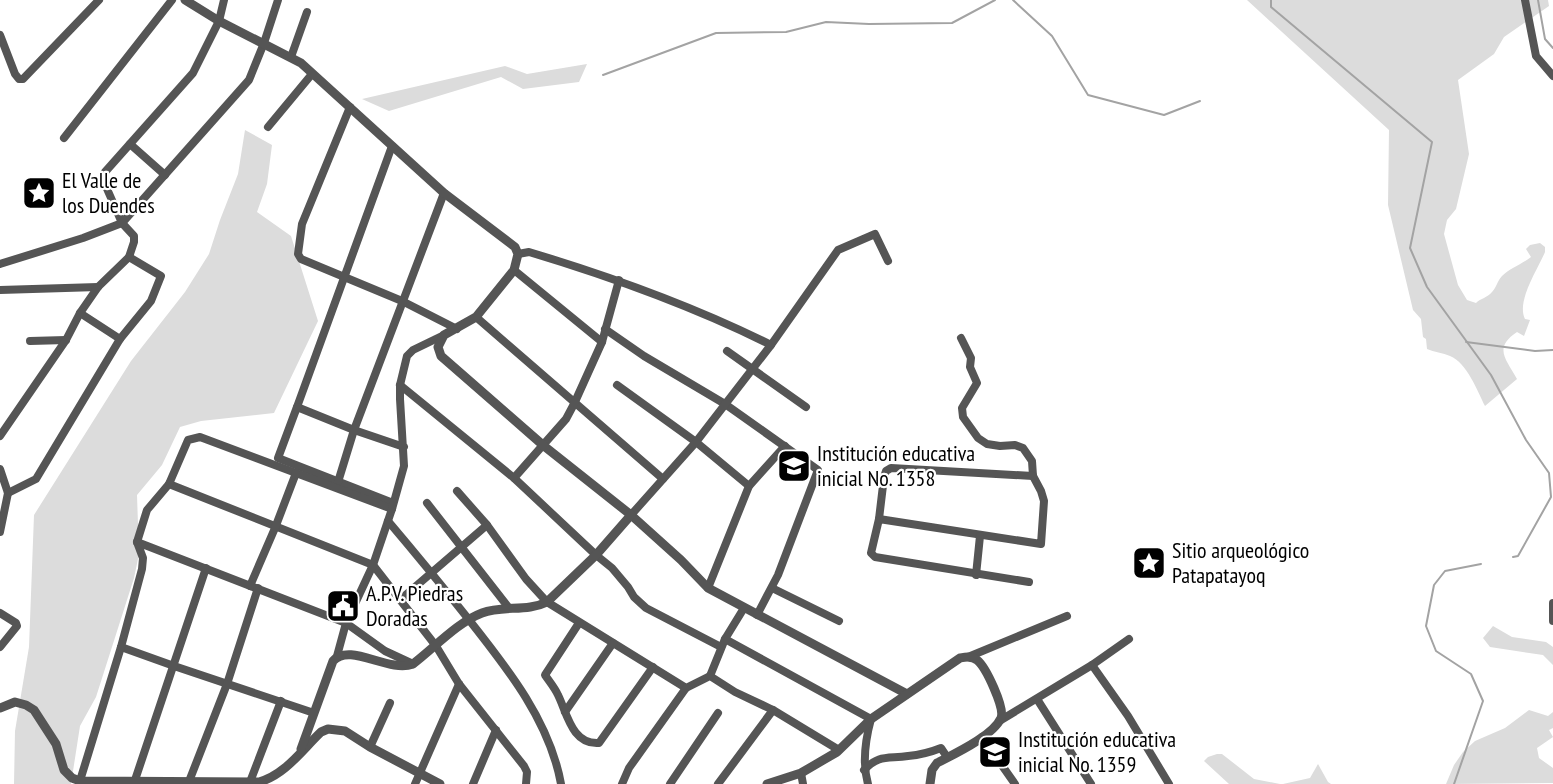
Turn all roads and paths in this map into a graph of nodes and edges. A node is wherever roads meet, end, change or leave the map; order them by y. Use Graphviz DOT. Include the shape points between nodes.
graph roads {
  1 [pos="99,0"];
  2 [pos="172,0"];
  3 [pos="185,0"];
  4 [pos="224,0"];
  5 [pos="278,0"];
  6 [pos="1525,0"];
  7 [pos="307,12"];
  8 [pos="219,21"];
  9 [pos="0,35"];
  10 [pos="264,43"];
  11 [pos="291,57"];
  12 [pos="312,74"];
  13 [pos="1553,76"];
  14 [pos="350,107"];
  15 [pos="268,127"];
  16 [pos="64,138"];
  17 [pos="130,144"];
  18 [pos="392,146"];
  19 [pos="165,176"];
  20 [pos="444,193"];
  21 [pos="122,223"];
  22 [pos="518,254"];
  23 [pos="129,257"];
  24 [pos="888,261"];
  25 [pos="0,264"];
  26 [pos="514,270"];
  27 [pos="343,276"];
  28 [pos="619,280"];
  29 [pos="98,287"];
  30 [pos="0,290"];
  31 [pos="402,302"];
  32 [pos="80,313"];
  33 [pos="476,317"];
  34 [pos="458,329"];
  35 [pos="604,329"];
  36 [pos="444,335"];
  37 [pos="961,338"];
  38 [pos="120,339"];
  39 [pos="66,340"];
  40 [pos="30,341"];
  41 [pos="602,342"];
  42 [pos="771,345"];
  43 [pos="727,351"];
  44 [pos="752,369"];
  45 [pos="400,385"];
  46 [pos="617,385"];
  47 [pos="574,404"];
  48 [pos="725,404"];
  49 [pos="297,407"];
  50 [pos="806,407"];
  51 [pos="354,430"];
  52 [pos="0,436"];
  53 [pos="696,442"];
  54 [pos="544,446"];
  55 [pos="785,446"];
  56 [pos="404,447"];
  57 [pos="0,469"];
  58 [pos="296,473"];
  59 [pos="1033,476"];
  60 [pos="514,478"];
  61 [pos="663,478"];
  62 [pos="338,482"];
  63 [pos="169,484"];
  64 [pos="749,486"];
  65 [pos="456,490"];
  66 [pos="8,494"];
  67 [pos="427,503"];
  68 [pos="393,506"];
  69 [pos="631,515"];
  70 [pos="879,519"];
  71 [pos="388,521"];
  72 [pos="487,525"];
  73 [pos="275,528"];
  74 [pos="0,532"];
  75 [pos="980,536"];
  76 [pos="137,542"];
  77 [pos="462,547"];
  78 [pos="596,555"];
  79 [pos="373,565"];
  80 [pos="206,568"];
  81 [pos="432,572"];
  82 [pos="976,575"];
  83 [pos="1029,582"];
  84 [pos="254,587"];
  85 [pos="708,588"];
  86 [pos="772,588"];
  87 [pos="401,599"];
  88 [pos="547,602"];
  89 [pos="1553,603"];
  90 [pos="509,608"];
  91 [pos="744,609"];
  92 [pos="0,613"];
  93 [pos="757,615"];
  94 [pos="1067,616"];
  95 [pos="469,619"];
  96 [pos="838,621"];
  97 [pos="1553,621"];
  98 [pos="346,624"];
  99 [pos="579,624"];
  100 [pos="1129,639"];
  101 [pos="613,643"];
  102 [pos="723,643"];
  103 [pos="436,646"];
  104 [pos="0,647"];
  105 [pos="122,647"];
  106 [pos="337,656"];
  107 [pos="968,657"];
  108 [pos="413,664"];
  109 [pos="1092,665"];
  110 [pos="174,666"];
  111 [pos="653,666"];
  112 [pos="710,676"];
  113 [pos="227,684"];
  114 [pos="459,684"];
  115 [pos="686,688"];
  116 [pos="907,694"];
  117 [pos="1037,699"];
  118 [pos="281,701"];
  119 [pos="390,703"];
  120 [pos="1,707"];
  121 [pos="773,710"];
  122 [pos="565,712"];
  123 [pos="314,713"];
  124 [pos="718,713"];
  125 [pos="871,719"];
  126 [pos="1001,720"];
  127 [pos="496,730"];
  128 [pos="982,737"];
  129 [pos="370,747"];
  130 [pos="839,750"];
  131 [pos="301,752"];
  132 [pos="947,758"];
  133 [pos="864,770"];
  134 [pos="801,773"];
  135 [pos="419,774"];
  136 [pos="931,782"];
  137 [pos="80,783"];
  138 [pos="117,783"];
  139 [pos="134,783"];
  140 [pos="189,783"];
  141 [pos="256,783"];
  142 [pos="770,783"];
  143 [pos="415,784"];
  144 [pos="440,784"];
  145 [pos="473,784"];
  146 [pos="526,784"];
  147 [pos="561,784"];
  148 [pos="622,784"];
  149 [pos="670,784"];
  150 [pos="718,784"];
  151 [pos="803,784"];
  152 [pos="868,784"];
  153 [pos="1015,784"];
  154 [pos="1091,784"];
  155 [pos="1169,784"];
  1 -- 9 [label="street" via="23,79 15,74"];
  2 -- 16 [label="street"];
  3 -- 8 [label="street"];
  4 -- 8 [label="street"];
  5 -- 10 [label="street"];
  6 -- 13 [label="street" via="1536,56"];
  7 -- 11 [label="street"];
  8 -- 10 [label="street"];
  8 -- 17 [label="street" via="193,73"];
  10 -- 11 [label="street"];
  10 -- 19 [label="street" via="249,80"];
  11 -- 12 [label="street"];
  12 -- 14 [label="street"];
  12 -- 15 [label="street"];
  14 -- 18 [label="street"];
  14 -- 27 [label="street" via="302,224 298,254 301,259"];
  17 -- 19 [label="street"];
  17 -- 21 [label="street" via="105,172 104,182"];
  18 -- 20 [label="street"];
  18 -- 27 [label="street"];
  19 -- 21 [label="street"];
  20 -- 22 [label="street" via="515,247"];
  20 -- 31 [label="street"];
  21 -- 23 [label="street" via="134,236"];
  21 -- 25 [label="street"];
  22 -- 26 [label="street"];
  22 -- 28 [label="street" via="530,252"];
  23 -- 29 [label="street"];
  23 -- 38 [label="street" via="161,276 151,301"];
  24 -- 42 [label="street" via="875,234 838,250"];
  26 -- 33 [label="street"];
  26 -- 41 [label="street"];
  27 -- 31 [label="street"];
  27 -- 49 [label="street"];
  28 -- 35 [label="street"];
  28 -- 42 [label="street"];
  29 -- 30 [label="street"];
  29 -- 32 [label="street"];
  31 -- 34 [label="street"];
  31 -- 51 [label="street"];
  32 -- 38 [label="street"];
  32 -- 39 [label="street"];
  33 -- 34 [label="street"];
  33 -- 47 [label="street"];
  34 -- 36 [label="street"];
  35 -- 41 [label="street"];
  35 -- 48 [label="street"];
  36 -- 45 [label="street" via="407,356"];
  36 -- 54 [label="street" via="438,347 441,356"];
  37 -- 59 [label="street" via="977,384 962,408 963,417 987,444 1023,448 1032,461"];
  38 -- 66 [label="street" via="36,479"];
  39 -- 40 [label="street"];
  39 -- 52 [label="street"];
  41 -- 47 [label="street"];
  42 -- 44 [label="street"];
  43 -- 44 [label="street"];
  44 -- 48 [label="street"];
  44 -- 50 [label="street"];
  45 -- 56 [label="street"];
  45 -- 60 [label="street"];
  46 -- 53 [label="street"];
  47 -- 54 [label="street"];
  47 -- 61 [label="street"];
  48 -- 53 [label="street"];
  48 -- 55 [label="street"];
  49 -- 51 [label="street"];
  49 -- 62 [label="street" via="278,458"];
  51 -- 56 [label="street"];
  51 -- 62 [label="street"];
  53 -- 61 [label="street"];
  53 -- 64 [label="street"];
  54 -- 60 [label="street"];
  54 -- 69 [label="street"];
  55 -- 64 [label="street"];
  55 -- 86 [label="street" via="818,470"];
  56 -- 68 [label="street" via="404,466"];
  57 -- 66 [label="street"];
  58 -- 63 [label="street" via="200,437 188,440"];
  58 -- 68 [label="street"];
  58 -- 73 [label="street"];
  59 -- 70 [label="street" via="891,468 884,477"];
  59 -- 75 [label="street" via="1044,501 1041,544"];
  60 -- 78 [label="street"];
  61 -- 69 [label="street"];
  62 -- 68 [label="street"];
  63 -- 73 [label="street"];
  63 -- 76 [label="street" via="147,510"];
  64 -- 85 [label="street"];
  65 -- 72 [label="street"];
  66 -- 74 [label="street"];
  67 -- 77 [label="street"];
  68 -- 71 [label="street"];
  69 -- 78 [label="street"];
  69 -- 85 [label="street"];
  70 -- 75 [label="street"];
  70 -- 82 [label="street" via="872,556"];
  71 -- 79 [label="street"];
  71 -- 81 [label="street"];
  72 -- 77 [label="street"];
  72 -- 88 [label="street"];
  73 -- 79 [label="street"];
  73 -- 84 [label="street"];
  75 -- 82 [label="street"];
  76 -- 80 [label="street"];
  76 -- 105 [label="street" via="142,569"];
  77 -- 81 [label="street"];
  77 -- 90 [label="street"];
  78 -- 88 [label="street"];
  78 -- 102 [label="street" via="646,608"];
  79 -- 87 [label="street"];
  79 -- 98 [label="street"];
  80 -- 84 [label="street"];
  80 -- 110 [label="street"];
  81 -- 87 [label="street"];
  81 -- 95 [label="street"];
  82 -- 83 [label="street"];
  84 -- 98 [label="street"];
  84 -- 113 [label="street"];
  85 -- 91 [label="street"];
  86 -- 93 [label="street"];
  86 -- 96 [label="street"];
  87 -- 103 [label="street"];
  88 -- 90 [label="street" via="538,607"];
  88 -- 99 [label="street"];
  89 -- 97 [label="street"];
  90 -- 95 [label="street"];
  91 -- 93 [label="street"];
  91 -- 102 [label="street"];
  92 -- 104 [label="street" via="17,627"];
  93 -- 116 [label="street"];
  94 -- 107 [label="street"];
  95 -- 103 [label="street"];
  95 -- 147 [label="street" via="536,713"];
  98 -- 106 [label="street"];
  98 -- 108 [label="street"];
  99 -- 101 [label="street"];
  99 -- 122 [label="street" via="545,675"];
  100 -- 109 [label="street"];
  101 -- 111 [label="street"];
  101 -- 122 [label="street"];
  102 -- 112 [label="street"];
  102 -- 125 [label="street"];
  103 -- 108 [label="street"];
  103 -- 114 [label="street"];
  105 -- 110 [label="street"];
  105 -- 137 [label="street"];
  106 -- 108 [label="street" via="348,653 396,665"];
  106 -- 123 [label="street"];
  107 -- 116 [label="street" via="960,658"];
  107 -- 126 [label="street" via="981,665 1003,711"];
  109 -- 117 [label="street"];
  109 -- 155 [label="street"];
  110 -- 113 [label="street"];
  110 -- 139 [label="street"];
  111 -- 115 [label="street"];
  111 -- 122 [label="street" via="599,743 576,733"];
  112 -- 115 [label="street"];
  112 -- 121 [label="street"];
  113 -- 118 [label="street"];
  113 -- 140 [label="street"];
  114 -- 127 [label="street"];
  114 -- 135 [label="street"];
  115 -- 148 [label="street" via="629,768"];
  116 -- 125 [label="street"];
  117 -- 126 [label="street"];
  117 -- 154 [label="street"];
  118 -- 123 [label="street"];
  118 -- 141 [label="street"];
  119 -- 129 [label="street"];
  120 -- 137 [label="street" via="15,702 34,710 56,744 63,770"];
  121 -- 130 [label="street"];
  121 -- 150 [label="street"];
  123 -- 131 [label="street"];
  124 -- 149 [label="street"];
  125 -- 130 [label="street"];
  125 -- 133 [label="street"];
  126 -- 128 [label="street"];
  127 -- 145 [label="street"];
  127 -- 146 [label="street" via="524,765"];
  128 -- 132 [label="street"];
  128 -- 153 [label="street"];
  129 -- 131 [label="street" via="336,728 321,732"];
  129 -- 135 [label="street"];
  130 -- 134 [label="street"];
  131 -- 141 [label="street" via="285,768"];
  132 -- 133 [label="street" via="941,748 888,756 873,761"];
  132 -- 136 [label="street" via="932,770"];
  133 -- 152 [label="street"];
  134 -- 142 [label="street"];
  134 -- 151 [label="street"];
  135 -- 143 [label="street"];
  135 -- 144 [label="street"];
  137 -- 138 [label="street"];
  138 -- 139 [label="street"];
  139 -- 140 [label="street"];
  140 -- 141 [label="street"];
}
